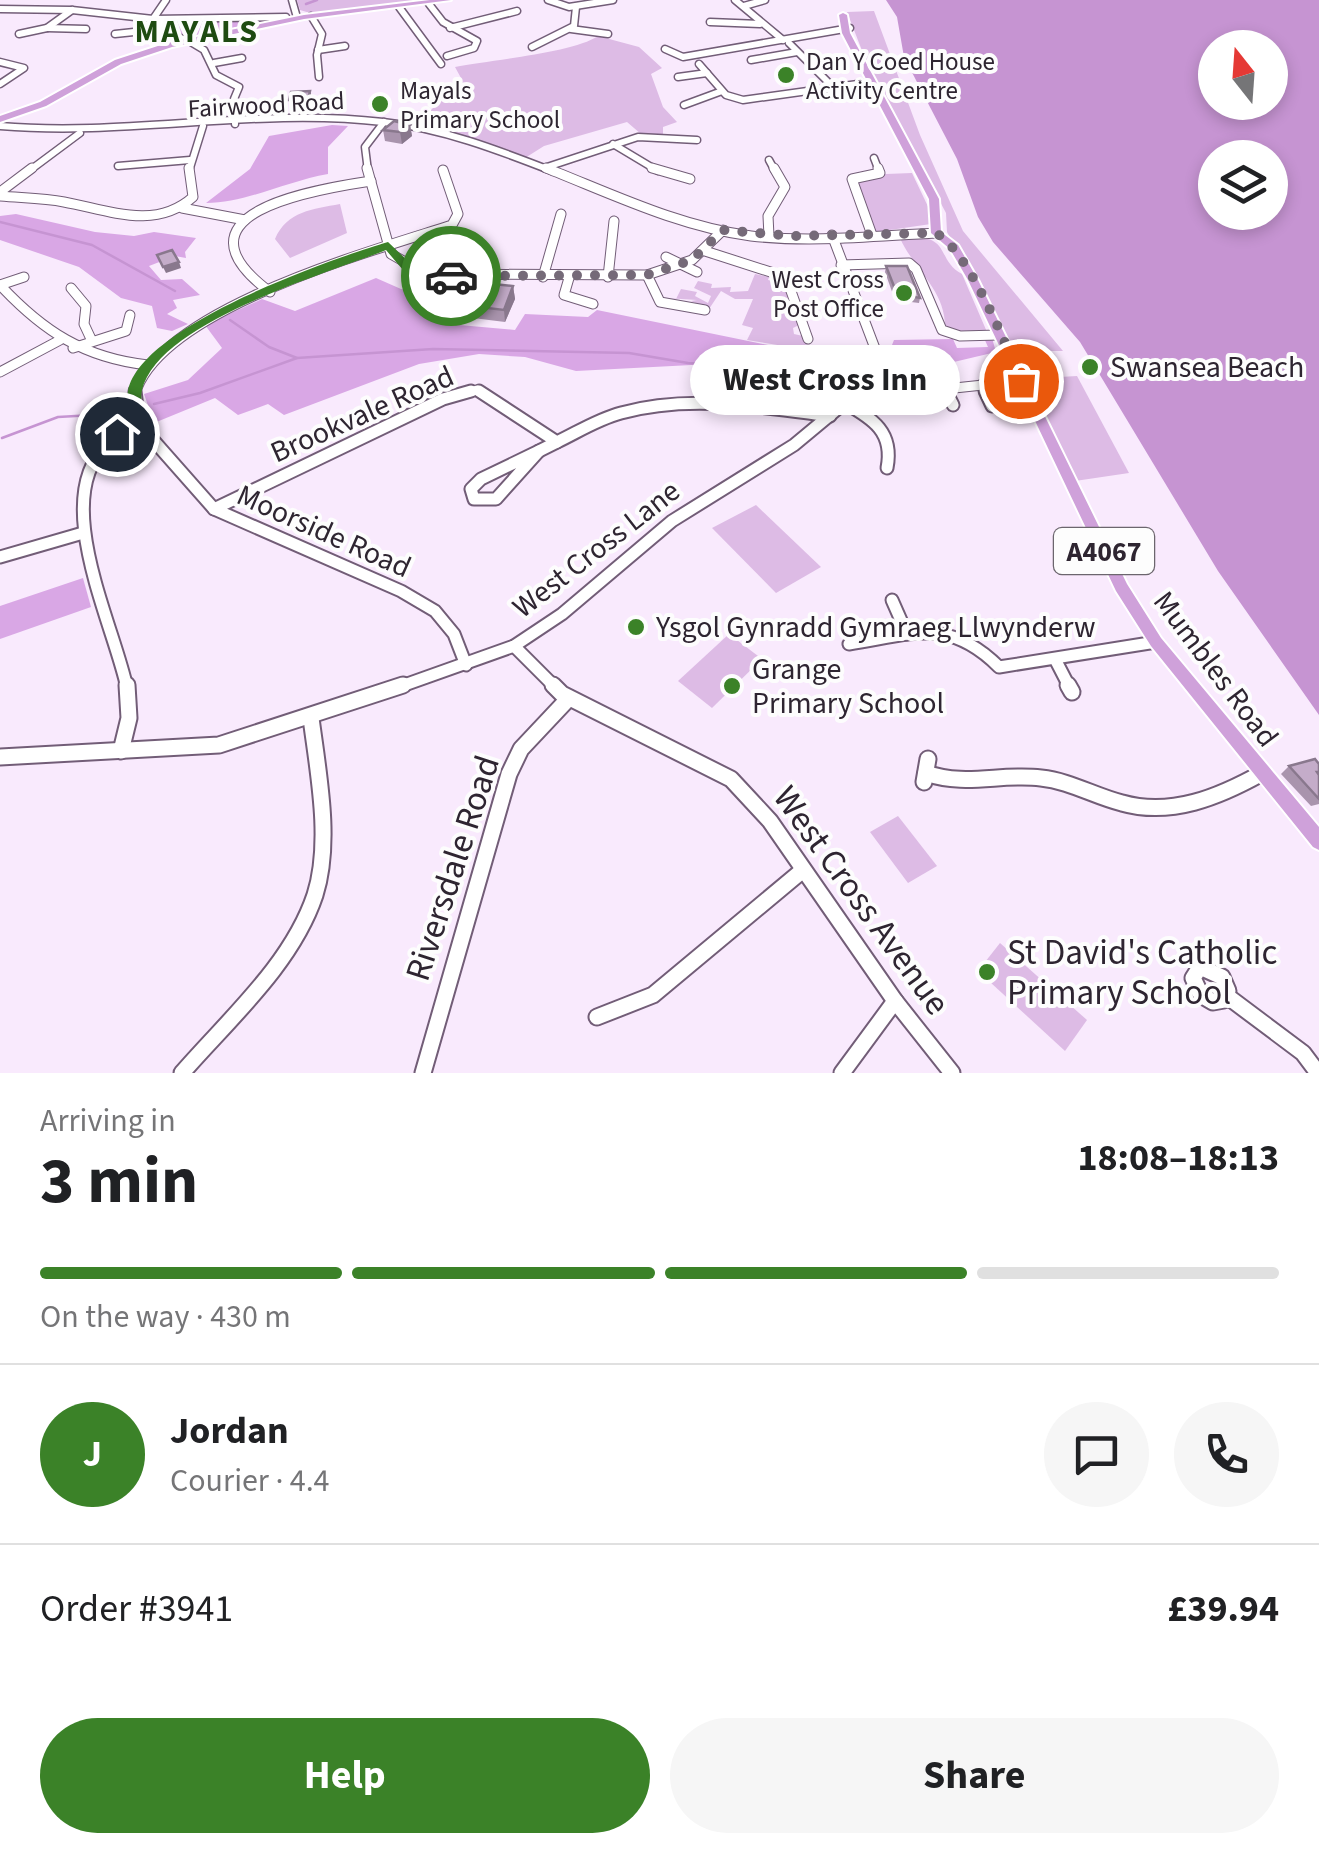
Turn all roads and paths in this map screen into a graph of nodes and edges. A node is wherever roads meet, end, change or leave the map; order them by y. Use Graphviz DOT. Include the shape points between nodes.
graph roads {
  1 [pos="166,0"];
  2 [pos="292,0"];
  3 [pos="448,0"];
  4 [pos="548,0"];
  5 [pos="613,0"];
  6 [pos="735,0"];
  7 [pos="765,0"];
  8 [pos="838,0"];
  9 [pos="429,4"];
  10 [pos="744,6"];
  11 [pos="398,7"];
  12 [pos="576,7"];
  13 [pos="0,8"];
  14 [pos="11,8"];
  15 [pos="72,10"];
  16 [pos="517,11"];
  17 [pos="0,16"];
  18 [pos="297,17"];
  19 [pos="153,19"];
  20 [pos="166,19"];
  21 [pos="710,22"];
  22 [pos="760,24"];
  23 [pos="47,28"];
  24 [pos="450,28"];
  25 [pos="162,29"];
  26 [pos="571,29"];
  27 [pos="86,30"];
  28 [pos="849,31"];
  29 [pos="19,34"];
  30 [pos="116,34"];
  31 [pos="322,34"];
  32 [pos="608,34"];
  33 [pos="188,41"];
  34 [pos="786,41"];
  35 [pos="534,44"];
  36 [pos="346,46"];
  37 [pos="335,48"];
  38 [pos="666,49"];
  39 [pos="318,50"];
  40 [pos="797,52"];
  41 [pos="452,56"];
  42 [pos="242,58"];
  43 [pos="750,59"];
  44 [pos="0,62"];
  45 [pos="214,63"];
  46 [pos="441,64"];
  47 [pos="699,64"];
  48 [pos="707,73"];
  49 [pos="678,77"];
  50 [pos="319,78"];
  51 [pos="872,82"];
  52 [pos="0,84"];
  53 [pos="829,86"];
  54 [pos="722,92"];
  55 [pos="830,99"];
  56 [pos="684,104"];
  57 [pos="0,122"];
  58 [pos="384,122"];
  59 [pos="235,124"];
  60 [pos="202,126"];
  61 [pos="80,133"];
  62 [pos="697,140"];
  63 [pos="613,144"];
  64 [pos="874,158"];
  65 [pos="190,160"];
  66 [pos="769,160"];
  67 [pos="121,163"];
  68 [pos="544,168"];
  69 [pos="444,170"];
  70 [pos="690,180"];
  71 [pos="371,181"];
  72 [pos="0,194"];
  73 [pos="182,208"];
  74 [pos="561,214"];
  75 [pos="245,220"];
  76 [pos="614,220"];
  77 [pos="723,230"];
  78 [pos="936,233"];
  79 [pos="832,235"];
  80 [pos="872,235"];
  81 [pos="769,236"];
  82 [pos="388,245"];
  83 [pos="705,251"];
  84 [pos="666,257"];
  85 [pos="840,265"];
  86 [pos="679,267"];
  87 [pos="698,272"];
  88 [pos="647,275"];
  89 [pos="24,278"];
  90 [pos="543,278"];
  91 [pos="569,278"];
  92 [pos="608,278"];
  93 [pos="0,285"];
  94 [pos="72,288"];
  95 [pos="270,292"];
  96 [pos="593,304"];
  97 [pos="705,310"];
  98 [pos="130,314"];
  99 [pos="998,335"];
  100 [pos="91,339"];
  101 [pos="60,340"];
  102 [pos="808,340"];
  103 [pos="73,348"];
  104 [pos="148,365"];
  105 [pos="0,372"];
  106 [pos="1021,381"];
  107 [pos="982,384"];
  108 [pos="845,403"];
  109 [pos="953,406"];
  110 [pos="992,406"];
  111 [pos="830,416"];
  112 [pos="139,424"];
  113 [pos="557,442"];
  114 [pos="538,451"];
  115 [pos="887,468"];
  116 [pos="214,510"];
  117 [pos="83,533"];
  118 [pos="0,557"];
  119 [pos="892,600"];
  120 [pos="907,634"];
  121 [pos="1156,642"];
  122 [pos="848,644"];
  123 [pos="514,646"];
  124 [pos="1055,660"];
  125 [pos="466,664"];
  126 [pos="1072,692"];
  127 [pos="570,698"];
  128 [pos="311,718"];
  129 [pos="121,750"];
  130 [pos="0,757"];
  131 [pos="926,772"];
  132 [pos="1262,774"];
  133 [pos="1319,842"];
  134 [pos="802,870"];
  135 [pos="1227,996"];
  136 [pos="894,1002"];
  137 [pos="597,1017"];
  138 [pos="182,1073"];
  139 [pos="423,1073"];
  140 [pos="842,1073"];
  141 [pos="952,1073"];
  142 [pos="1318,1073"];
  1 -- 19 [label="street"];
  2 -- 18 [label="street"];
  3 -- 9 [label="main road"];
  4 -- 12 [label="street"];
  5 -- 12 [label="street"];
  6 -- 10 [label="street"];
  7 -- 10 [label="street"];
  8 -- 28 [label="main road, Mumbles Road / A4067"];
  9 -- 11 [label="main road"];
  9 -- 24 [label="street"];
  10 -- 22 [label="street"];
  11 -- 18 [label="main road"];
  11 -- 46 [label="street"];
  12 -- 26 [label="street"];
  13 -- 14 [label="street"];
  14 -- 15 [label="street"];
  14 -- 17 [label="street"];
  15 -- 19 [label="street"];
  15 -- 23 [label="street"];
  16 -- 24 [label="street"];
  18 -- 20 [label="street"];
  18 -- 31 [label="street"];
  18 -- 33 [label="main road"];
  19 -- 20 [label="street"];
  20 -- 25 [label="street"];
  21 -- 22 [label="street"];
  22 -- 34 [label="street"];
  23 -- 27 [label="street"];
  23 -- 29 [label="street"];
  24 -- 41 [label="street" via="477,41"];
  25 -- 30 [label="street"];
  25 -- 33 [label="street"];
  26 -- 32 [label="street"];
  26 -- 35 [label="street"];
  28 -- 34 [label="street"];
  28 -- 51 [label="main road, Mumbles Road / A4067"];
  31 -- 37 [label="street"];
  31 -- 39 [label="street"];
  33 -- 45 [label="street"];
  33 -- 57 [label="main road" via="132,56"];
  34 -- 38 [label="street" via="683,58"];
  34 -- 40 [label="street"];
  36 -- 37 [label="street"];
  37 -- 39 [label="street"];
  39 -- 50 [label="street"];
  40 -- 43 [label="street"];
  40 -- 53 [label="street"];
  42 -- 45 [label="street"];
  44 -- 52 [label="street" via="24,68"];
  45 -- 59 [label="street" via="216,75 240,88"];
  47 -- 48 [label="street"];
  48 -- 49 [label="street"];
  48 -- 54 [label="street"];
  51 -- 53 [label="street"];
  51 -- 78 [label="main road, Mumbles Road / A4067" via="934,200"];
  53 -- 54 [label="street" via="743,100"];
  53 -- 55 [label="street"];
  54 -- 56 [label="street"];
  57 -- 61 [label="street, Fairwood Road"];
  58 -- 59 [label="street, Fairwood Road"];
  58 -- 68 [label="street, Fairwood Road" via="441,133"];
  58 -- 71 [label="street" via="364,147"];
  59 -- 60 [label="street, Fairwood Road"];
  60 -- 61 [label="street, Fairwood Road"];
  60 -- 65 [label="street"];
  61 -- 72 [label="street"];
  62 -- 63 [label="street" via="638,137"];
  63 -- 68 [label="street"];
  63 -- 70 [label="street" via="645,168"];
  64 -- 80 [label="street" via="883,173 852,179"];
  65 -- 67 [label="street"];
  65 -- 73 [label="street" via="194,193"];
  66 -- 81 [label="street" via="785,187 768,216"];
  68 -- 77 [label="street, Fairwood Road"];
  69 -- 82 [label="street" via="458,219 439,232"];
  71 -- 75 [label="street" via="288,196"];
  71 -- 82 [label="street"];
  72 -- 73 [label="street" via="130,216"];
  73 -- 75 [label="street"];
  74 -- 90 [label="street"];
  75 -- 95 [label="street" via="232,253"];
  76 -- 92 [label="street"];
  77 -- 81 [label="street, Fairwood Road"];
  77 -- 83 [label="street"];
  78 -- 80 [label="street, Fairwood Road"];
  78 -- 99 [label="main road, Mumbles Road / A4067" via="954,248"];
  79 -- 80 [label="street, Fairwood Road"];
  79 -- 81 [label="street, Fairwood Road"];
  79 -- 85 [label="street, West Cross Lane"];
  82 -- 90 [label="street" via="398,261 426,274"];
  82 -- 95 [label="street"];
  83 -- 86 [label="street"];
  83 -- 102 [label="street" via="786,277"];
  84 -- 86 [label="street"];
  85 -- 99 [label="street" via="913,264 948,334"];
  85 -- 108 [label="street, West Cross Lane" via="876,352 866,385"];
  86 -- 87 [label="street"];
  86 -- 88 [label="street"];
  88 -- 92 [label="street"];
  88 -- 97 [label="street" via="660,302"];
  89 -- 93 [label="street"];
  90 -- 91 [label="street"];
  91 -- 92 [label="street"];
  91 -- 96 [label="street" via="559,298"];
  93 -- 101 [label="street"];
  94 -- 100 [label="street" via="86,306"];
  95 -- 104 [label="street" via="195,325"];
  98 -- 100 [label="street" via="126,332"];
  99 -- 106 [label="main road, Mumbles Road / A4067"];
  100 -- 103 [label="street"];
  101 -- 103 [label="street"];
  101 -- 105 [label="street"];
  103 -- 104 [label="street" via="104,361"];
  104 -- 112 [label="street" via="135,390"];
  106 -- 107 [label="street"];
  106 -- 121 [label="main road, Mumbles Road / A4067" via="1121,587"];
  107 -- 109 [label="street" via="941,389"];
  107 -- 110 [label="street"];
  108 -- 111 [label="street, West Cross Lane"];
  108 -- 115 [label="street" via="887,432"];
  111 -- 113 [label="street" via="730,404 658,408 621,412"];
  111 -- 123 [label="street, West Cross Lane" via="672,521"];
  112 -- 116 [label="street, Moorside Road"];
  112 -- 117 [label="street" via="98,450"];
  113 -- 114 [label="street"];
  113 -- 116 [label="street, Brookvale Road" via="476,390 442,399"];
  114 -- 114 [label="street" via="496,500 474,498 470,490 481,479"];
  116 -- 125 [label="street, Moorside Road" via="435,610"];
  117 -- 118 [label="street"];
  117 -- 129 [label="street" via="129,696"];
  119 -- 120 [label="street"];
  120 -- 122 [label="street"];
  120 -- 124 [label="street" via="941,630 962,636 999,667"];
  121 -- 124 [label="street"];
  121 -- 132 [label="main road, Mumbles Road / A4067"];
  123 -- 125 [label="street, West Cross Lane"];
  123 -- 127 [label="street, West Cross Avenue"];
  124 -- 126 [label="street"];
  125 -- 128 [label="street, West Cross Lane"];
  127 -- 134 [label="street, West Cross Avenue" via="731,779"];
  127 -- 139 [label="street, Riversdale Road" via="521,749 509,774"];
  128 -- 129 [label="street, West Cross Lane" via="219,745"];
  128 -- 138 [label="street" via="320,865 315,896 266,974"];
  129 -- 130 [label="street, West Cross Lane"];
  131 -- 132 [label="street" via="970,784 1049,779 1152,809 1213,797"];
  132 -- 133 [label="main road, Mumbles Road / A4067"];
  134 -- 136 [label="street, West Cross Avenue"];
  134 -- 137 [label="street" via="653,995"];
  135 -- 142 [label="street" via="1303,1053"];
  136 -- 140 [label="street"];
  136 -- 141 [label="street, West Cross Avenue"];
}
